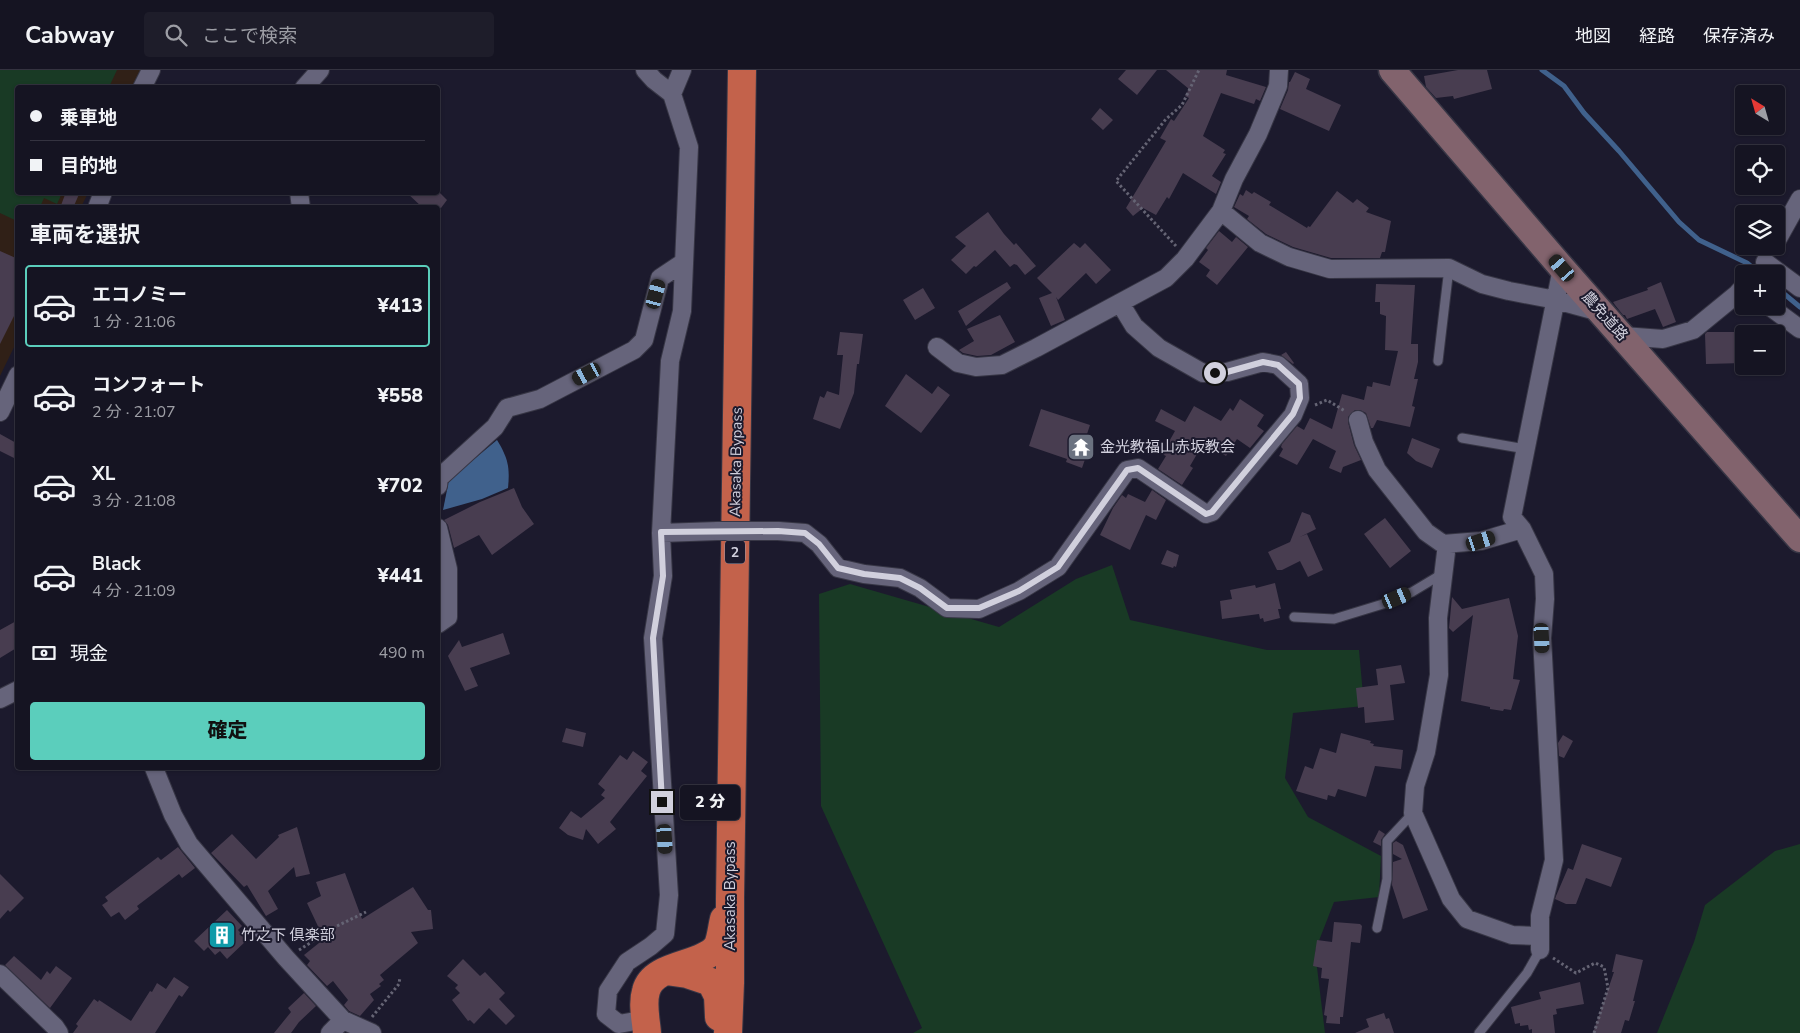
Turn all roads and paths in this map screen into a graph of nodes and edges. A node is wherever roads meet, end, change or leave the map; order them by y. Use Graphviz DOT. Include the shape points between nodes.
graph roads {
  1 [pos="151,70"];
  2 [pos="320,70"];
  3 [pos="645,70"];
  4 [pos="682,70"];
  5 [pos="742,70"];
  6 [pos="751,70"];
  7 [pos="1199,70"];
  8 [pos="1279,70"];
  9 [pos="1392,70"];
  10 [pos="144,85"];
  11 [pos="307,85"];
  12 [pos="672,94"];
  13 [pos="1800,199"];
  14 [pos="1222,211"];
  15 [pos="1785,226"];
  16 [pos="1186,258"];
  17 [pos="684,262"];
  18 [pos="1450,268"];
  19 [pos="1562,268"];
  20 [pos="1785,280"];
  21 [pos="1800,288"];
  22 [pos="1735,296"];
  23 [pos="1556,300"];
  24 [pos="1120,303"];
  25 [pos="1602,313"];
  26 [pos="1781,315"];
  27 [pos="1800,329"];
  28 [pos="1624,336"];
  29 [pos="938,347"];
  30 [pos="1438,362"];
  31 [pos="15,382"];
  32 [pos="0,412"];
  33 [pos="1293,414"];
  34 [pos="1358,420"];
  35 [pos="1462,438"];
  36 [pos="1526,449"];
  37 [pos="440,477"];
  38 [pos="1522,529"];
  39 [pos="661,532"];
  40 [pos="440,536"];
  41 [pos="1800,539"];
  42 [pos="1447,544"];
  43 [pos="1442,574"];
  44 [pos="1294,617"];
  45 [pos="440,623"];
  46 [pos="15,692"];
  47 [pos="0,699"];
  48 [pos="155,770"];
  49 [pos="1412,813"];
  50 [pos="730,898"];
  51 [pos="366,912"];
  52 [pos="1377,928"];
  53 [pos="1540,943"];
  54 [pos="286,958"];
  55 [pos="737,969"];
  56 [pos="666,971"];
  57 [pos="0,974"];
  58 [pos="400,977"];
  59 [pos="343,1020"];
  60 [pos="647,1026"];
  61 [pos="367,1031"];
  62 [pos="59,1033"];
  63 [pos="330,1033"];
  64 [pos="718,1033"];
  65 [pos="728,1033"];
  66 [pos="736,1033"];
  67 [pos="743,1033"];
  68 [pos="1479,1033"];
  69 [pos="1594,1033"];
  1 -- 10 [label="street"];
  2 -- 11 [label="street"];
  3 -- 12 [label="street"];
  4 -- 12 [label="street"];
  5 -- 50 [label="highway, Akasaka Bypass / 2"];
  6 -- 55 [label="highway, Akasaka Bypass / 2"];
  7 -- 16 [label="path" via="1182,105 1166,119 1116,181"];
  8 -- 14 [label="street" via="1278,86"];
  9 -- 19 [label="street, 農免道路"];
  12 -- 17 [label="street" via="689,147"];
  13 -- 15 [label="street"];
  14 -- 16 [label="street"];
  14 -- 18 [label="street" via="1260,243 1289,257 1330,269"];
  16 -- 24 [label="street" via="1166,278"];
  17 -- 37 [label="street" via="660,278 644,340 634,350 540,399 507,408 495,427"];
  17 -- 39 [label="street" via="682,311 670,361"];
  18 -- 23 [label="street" via="1482,284"];
  18 -- 30 [label="lane"];
  19 -- 23 [label="street"];
  19 -- 25 [label="street, 農免道路"];
  20 -- 21 [label="street"];
  22 -- 28 [label="street" via="1693,330 1663,339"];
  23 -- 25 [label="street"];
  23 -- 36 [label="street"];
  24 -- 29 [label="street" via="1002,365 976,367 958,363"];
  24 -- 33 [label="street" via="1134,326 1159,348 1203,373 1227,372 1263,362 1278,365 1299,384 1300,398"];
  25 -- 28 [label="street, 農免道路"];
  26 -- 27 [label="street"];
  28 -- 41 [label="street, 農免道路"];
  31 -- 32 [label="street"];
  33 -- 34 [label="path" via="1327,400"];
  33 -- 39 [label="street, bridge" via="1212,512 1206,514 1138,468 1127,470 1058,567 1019,591 979,608 947,608 900,578 838,568 819,544 805,533"];
  34 -- 42 [label="street" via="1377,470 1426,532"];
  35 -- 36 [label="lane"];
  36 -- 38 [label="street" via="1512,517"];
  38 -- 42 [label="street" via="1481,541"];
  38 -- 53 [label="street" via="1544,574 1546,599 1542,638 1554,860 1540,916"];
  39 -- 60 [label="street" via="663,576 653,638 669,895 665,934 627,962 608,991 606,1014 619,1024"];
  40 -- 45 [label="street" via="448,569 448,618"];
  42 -- 43 [label="street"];
  43 -- 44 [label="lane" via="1412,592 1334,619"];
  43 -- 49 [label="street" via="1438,618 1439,675"];
  46 -- 47 [label="street"];
  48 -- 54 [label="street" via="189,844"];
  49 -- 52 [label="lane" via="1387,841 1387,880"];
  49 -- 53 [label="street" via="1451,899 1467,919"];
  50 -- 56 [label="highway" via="717,946 705,958 685,962"];
  50 -- 65 [label="highway, Akasaka Bypass / 2"];
  51 -- 54 [label="path"];
  53 -- 68 [label="lane" via="1527,973"];
  53 -- 69 [label="path" via="1576,973 1595,963 1604,967 1608,988"];
  54 -- 59 [label="street"];
  55 -- 66 [label="highway, Akasaka Bypass / 2"];
  55 -- 67 [label="highway"];
  56 -- 60 [label="highway" via="654,978 646,989"];
  56 -- 64 [label="highway" via="711,982 718,996"];
  57 -- 62 [label="street"];
  58 -- 61 [label="path" via="399,984"];
  59 -- 61 [label="street"];
  59 -- 63 [label="street"];
}
